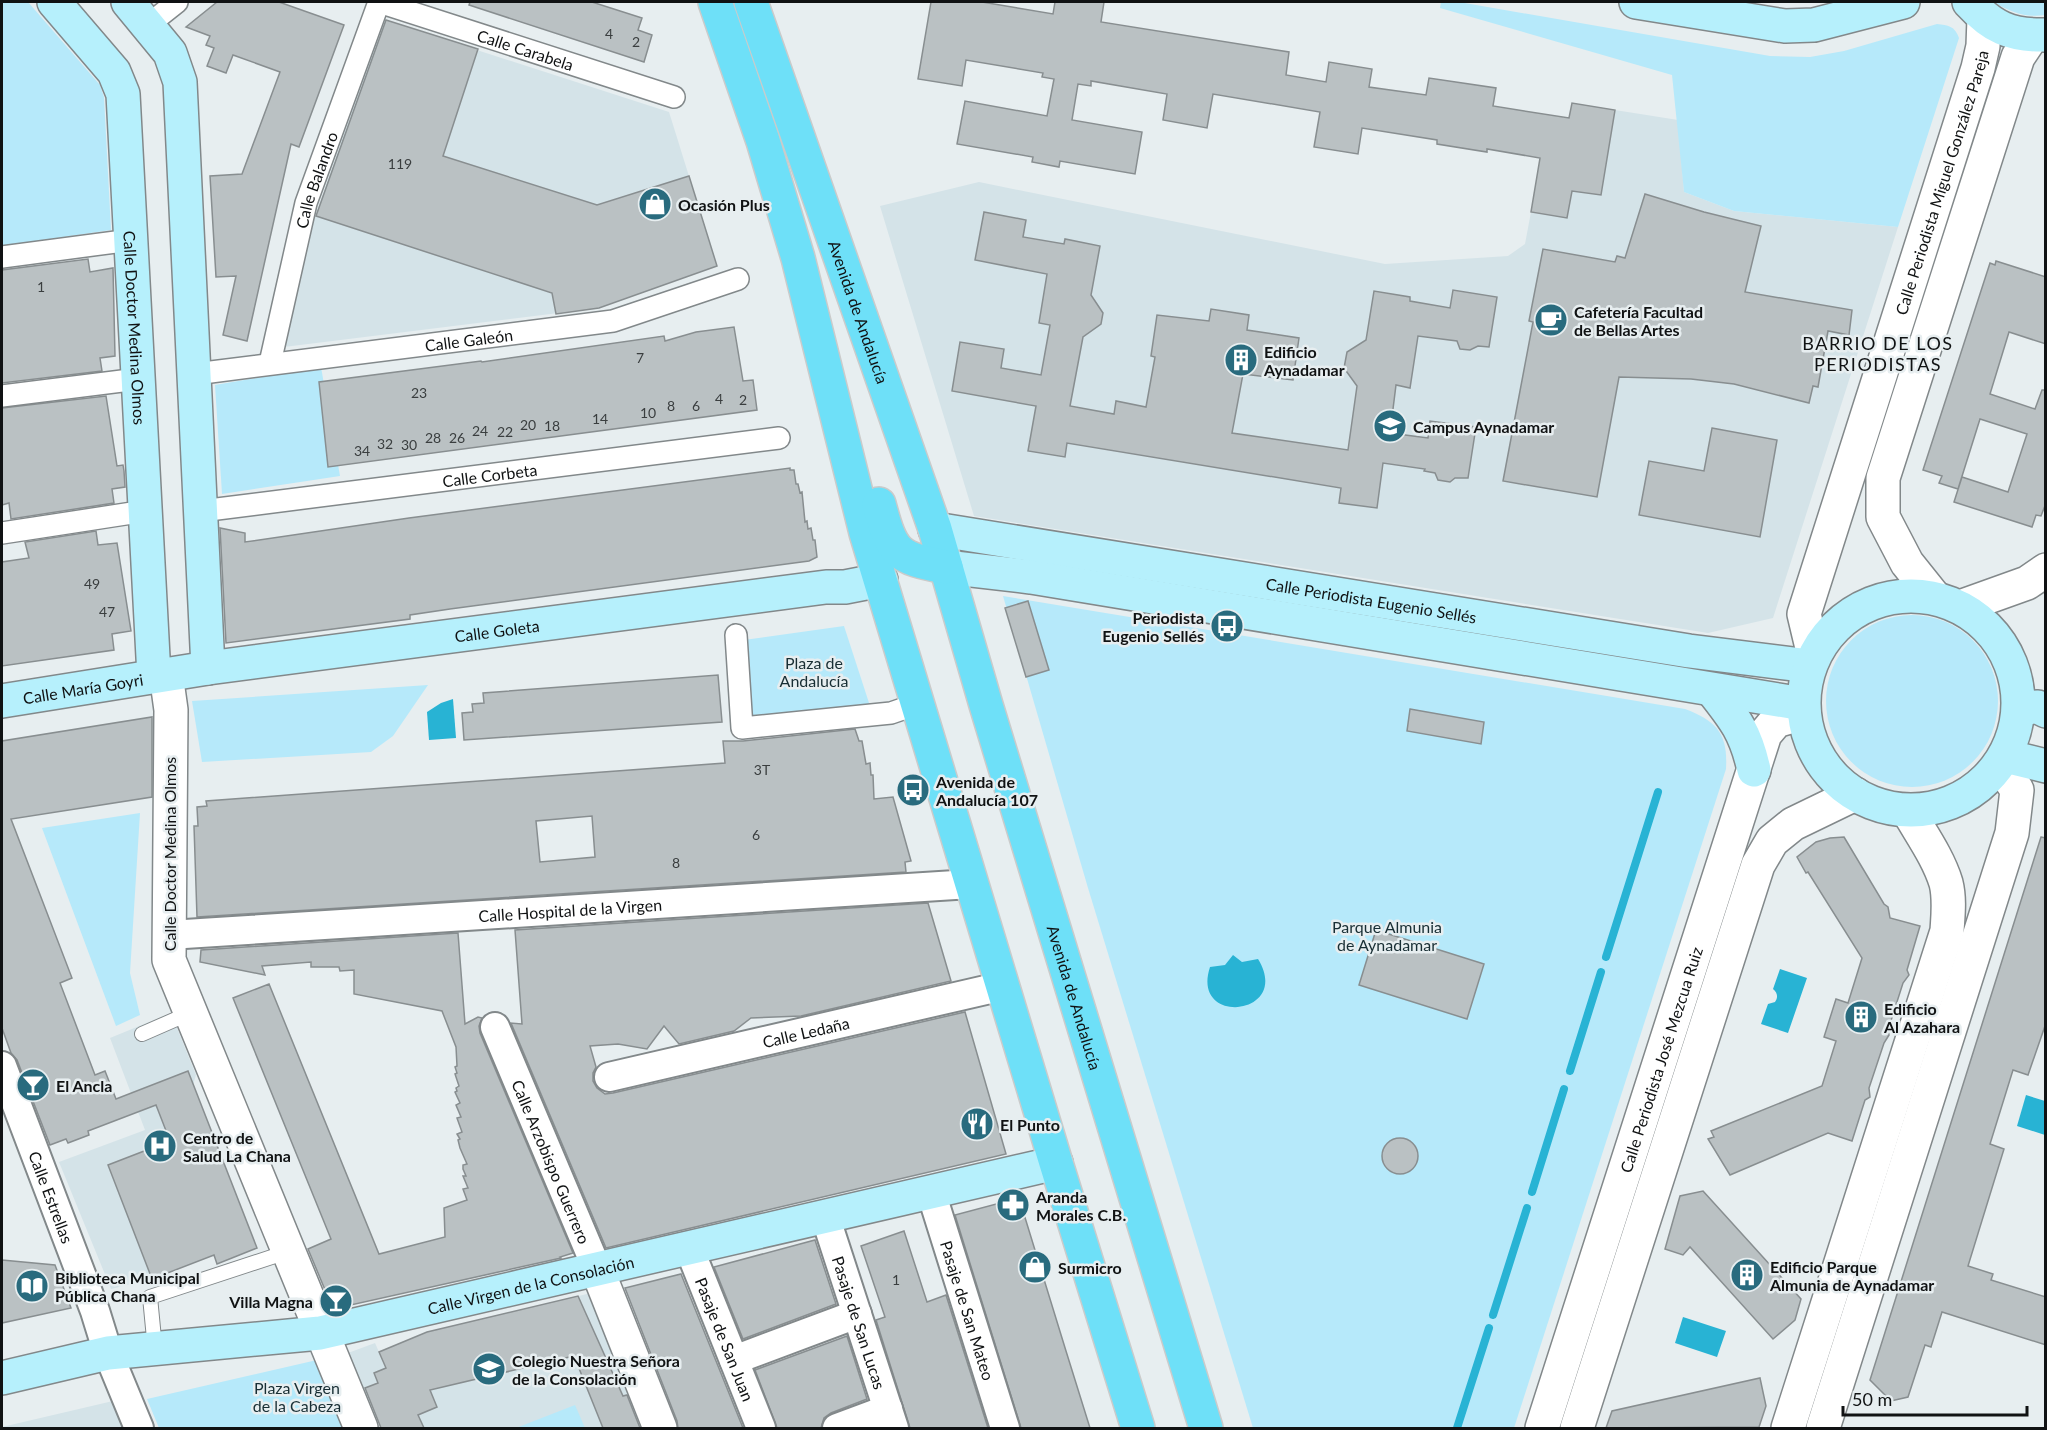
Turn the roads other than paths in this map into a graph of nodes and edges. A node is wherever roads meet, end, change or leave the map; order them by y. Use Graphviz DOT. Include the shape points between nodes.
graph roads {
  1 [pos="54,2"];
  2 [pos="177,2"];
  3 [pos="379,2"];
  4 [pos="694,2"];
  5 [pos="715,2"];
  6 [pos="751,2"];
  7 [pos="768,2"];
  8 [pos="1636,2"];
  9 [pos="1903,2"];
  10 [pos="1976,10"];
  11 [pos="138,13"];
  12 [pos="2039,35"];
  13 [pos="771,59"];
  14 [pos="745,88"];
  15 [pos="674,97"];
  16 [pos="131,240"];
  17 [pos="2,257"];
  18 [pos="738,279"];
  19 [pos="270,363"];
  20 [pos="195,374"];
  21 [pos="138,379"];
  22 [pos="2,396"];
  23 [pos="833,402"];
  24 [pos="779,438"];
  25 [pos="145,511"];
  26 [pos="201,511"];
  27 [pos="935,528"];
  28 [pos="2,533"];
  29 [pos="866,534"];
  30 [pos="946,567"];
  31 [pos="2046,570"];
  32 [pos="881,580"];
  33 [pos="826,587"];
  34 [pos="1947,603"];
  35 [pos="736,635"];
  36 [pos="1812,661"];
  37 [pos="208,668"];
  38 [pos="160,675"];
  39 [pos="1712,690"];
  40 [pos="2,701"];
  41 [pos="2032,703"];
  42 [pos="917,704"];
  43 [pos="1804,709"];
  44 [pos="2002,760"];
  45 [pos="2046,766"];
  46 [pos="1754,770"];
  47 [pos="1855,794"];
  48 [pos="1908,811"];
  49 [pos="971,884"];
  50 [pos="169,935"];
  51 [pos="1003,986"];
  52 [pos="190,1013"];
  53 [pos="495,1027"];
  54 [pos="142,1034"];
  55 [pos="2,1066"];
  56 [pos="609,1077"];
  57 [pos="1056,1163"];
  58 [pos="931,1192"];
  59 [pos="825,1216"];
  60 [pos="689,1248"];
  61 [pos="287,1252"];
  62 [pos="597,1269"];
  63 [pos="857,1314"];
  64 [pos="320,1333"];
  65 [pos="155,1349"];
  66 [pos="108,1353"];
  67 [pos="734,1360"];
  68 [pos="2,1378"];
  69 [pos="891,1419"];
  70 [pos="139,1428"];
  71 [pos="360,1428"];
  72 [pos="660,1428"];
  73 [pos="761,1428"];
  74 [pos="837,1428"];
  75 [pos="1005,1428"];
  76 [pos="1138,1428"];
  77 [pos="1206,1428"];
  78 [pos="1542,1428"];
  79 [pos="1576,1428"];
  80 [pos="1788,1428"];
  81 [pos="1823,1428"];
  1 -- 16 [label="main road, Calle Doctor Medina Olmos" via="114,72 123,94"];
  2 -- 11 [label="street"];
  3 -- 15 [label="street, Calle Carabela"];
  3 -- 19 [label="street, Calle Balandro" via="306,203"];
  4 -- 14 [label="main road"];
  5 -- 14 [label="main road"];
  6 -- 13 [label="main road, Avenida de Andalucía"];
  7 -- 13 [label="main road, Avenida de Andalucía"];
  8 -- 9 [label="main road" via="1785,26 1814,25"];
  10 -- 12 [label="main road" via="2011,32"];
  10 -- 36 [label="street, Calle Periodista Miguel González Pareja" via="1983,46 1978,68 1804,614"];
  11 -- 20 [label="main road" via="170,53 180,82"];
  12 -- 34 [label="street, Calle Periodista Miguel González Pareja" via="2018,57 1883,478 1883,517 1907,563"];
  13 -- 27 [label="main road, Avenida de Andalucía"];
  14 -- 23 [label="main road" via="798,258"];
  16 -- 17 [label="street"];
  16 -- 21 [label="main road, Calle Doctor Medina Olmos"];
  18 -- 19 [label="street, Calle Galeón" via="613,321"];
  19 -- 20 [label="street, Calle Galeón"];
  20 -- 26 [label="main road"];
  21 -- 22 [label="street"];
  21 -- 25 [label="main road, Calle Doctor Medina Olmos"];
  23 -- 29 [label="main road"];
  23 -- 30 [label="main road" via="868,459 893,545 910,559"];
  24 -- 26 [label="street, Calle Corbeta"];
  25 -- 28 [label="street"];
  25 -- 38 [label="main road, Calle Doctor Medina Olmos"];
  26 -- 37 [label="main road"];
  27 -- 30 [label="main road, Avenida de Andalucía"];
  27 -- 36 [label="main road, Calle Periodista Eugenio Sellés" via="1689,651"];
  29 -- 32 [label="main road"];
  29 -- 33 [label="main road, Calle Goleta" via="861,557 842,579"];
  30 -- 32 [label="main road"];
  30 -- 39 [label="main road, Calle Periodista Eugenio Sellés"];
  30 -- 77 [label="main road, Avenida de Andalucía"];
  31 -- 34 [label="street" via="2027,583"];
  32 -- 33 [label="main road, Calle Goleta"];
  32 -- 42 [label="main road"];
  33 -- 37 [label="main road, Calle Goleta"];
  34 -- 36 [label="main road" via="1906,595 1878,601 1852,613 1830,632"];
  34 -- 41 [label="main road" via="1981,621 2002,646"];
  35 -- 42 [label="street" via="742,728 891,713"];
  36 -- 43 [label="main road" via="1804,686"];
  37 -- 38 [label="main road, Calle Goleta"];
  38 -- 40 [label="main road, Calle María Goyri"];
  38 -- 50 [label="street, Calle Doctor Medina Olmos" via="171,710"];
  39 -- 43 [label="main road, Calle Periodista Eugenio Sellés"];
  39 -- 46 [label="main road" via="1749,743"];
  41 -- 44 [label="main road"];
  42 -- 49 [label="main road"];
  43 -- 46 [label="street, Calle Periodista José Mezcua Ruiz" via="1776,721 1765,734"];
  43 -- 47 [label="main road" via="1811,742 1827,769"];
  44 -- 45 [label="main road"];
  44 -- 48 [label="main road" via="1982,784 1956,801"];
  44 -- 81 [label="street" via="2017,790 2012,833"];
  46 -- 78 [label="street, Calle Periodista José Mezcua Ruiz"];
  47 -- 48 [label="main road" via="1888,808"];
  47 -- 79 [label="street, Calle Periodista José Mezcua Ruiz" via="1793,824 1772,841 1758,865"];
  48 -- 80 [label="street" via="1946,884 1947,931"];
  49 -- 50 [label="street, Calle Hospital de la Virgen"];
  49 -- 51 [label="main road"];
  50 -- 52 [label="street, Calle Doctor Medina Olmos" via="169,960"];
  51 -- 56 [label="street, Calle Ledaña"];
  51 -- 57 [label="main road"];
  52 -- 54 [label="lane"];
  52 -- 61 [label="street, Calle Doctor Medina Olmos"];
  53 -- 62 [label="street, Calle Arzobispo Guerrero"];
  55 -- 66 [label="street, Calle Estrellas"];
  57 -- 58 [label="main road, Calle Virgen de la Consolación"];
  57 -- 76 [label="main road"];
  58 -- 59 [label="main road, Calle Virgen de la Consolación"];
  58 -- 75 [label="street, Pasaje de San Mateo"];
  59 -- 60 [label="main road, Calle Virgen de la Consolación"];
  59 -- 63 [label="street, Pasaje de San Lucas"];
  60 -- 62 [label="main road, Calle Virgen de la Consolación"];
  60 -- 67 [label="street, Pasaje de San Juan"];
  61 -- 64 [label="street, Calle Doctor Medina Olmos"];
  61 -- 65 [label="lane" via="150,1297"];
  62 -- 64 [label="main road, Calle Virgen de la Consolación"];
  62 -- 72 [label="street, Calle Arzobispo Guerrero"];
  63 -- 67 [label="street"];
  63 -- 69 [label="street, Pasaje de San Lucas"];
  64 -- 65 [label="main road, Calle Virgen de la Consolación"];
  64 -- 71 [label="street, Calle Doctor Medina Olmos"];
  65 -- 66 [label="main road, Calle Virgen de la Consolación"];
  66 -- 68 [label="main road, Calle Virgen de la Consolación"];
  66 -- 70 [label="street, Calle Estrellas"];
  67 -- 73 [label="street, Pasaje de San Juan"];
  69 -- 74 [label="street"];
}
